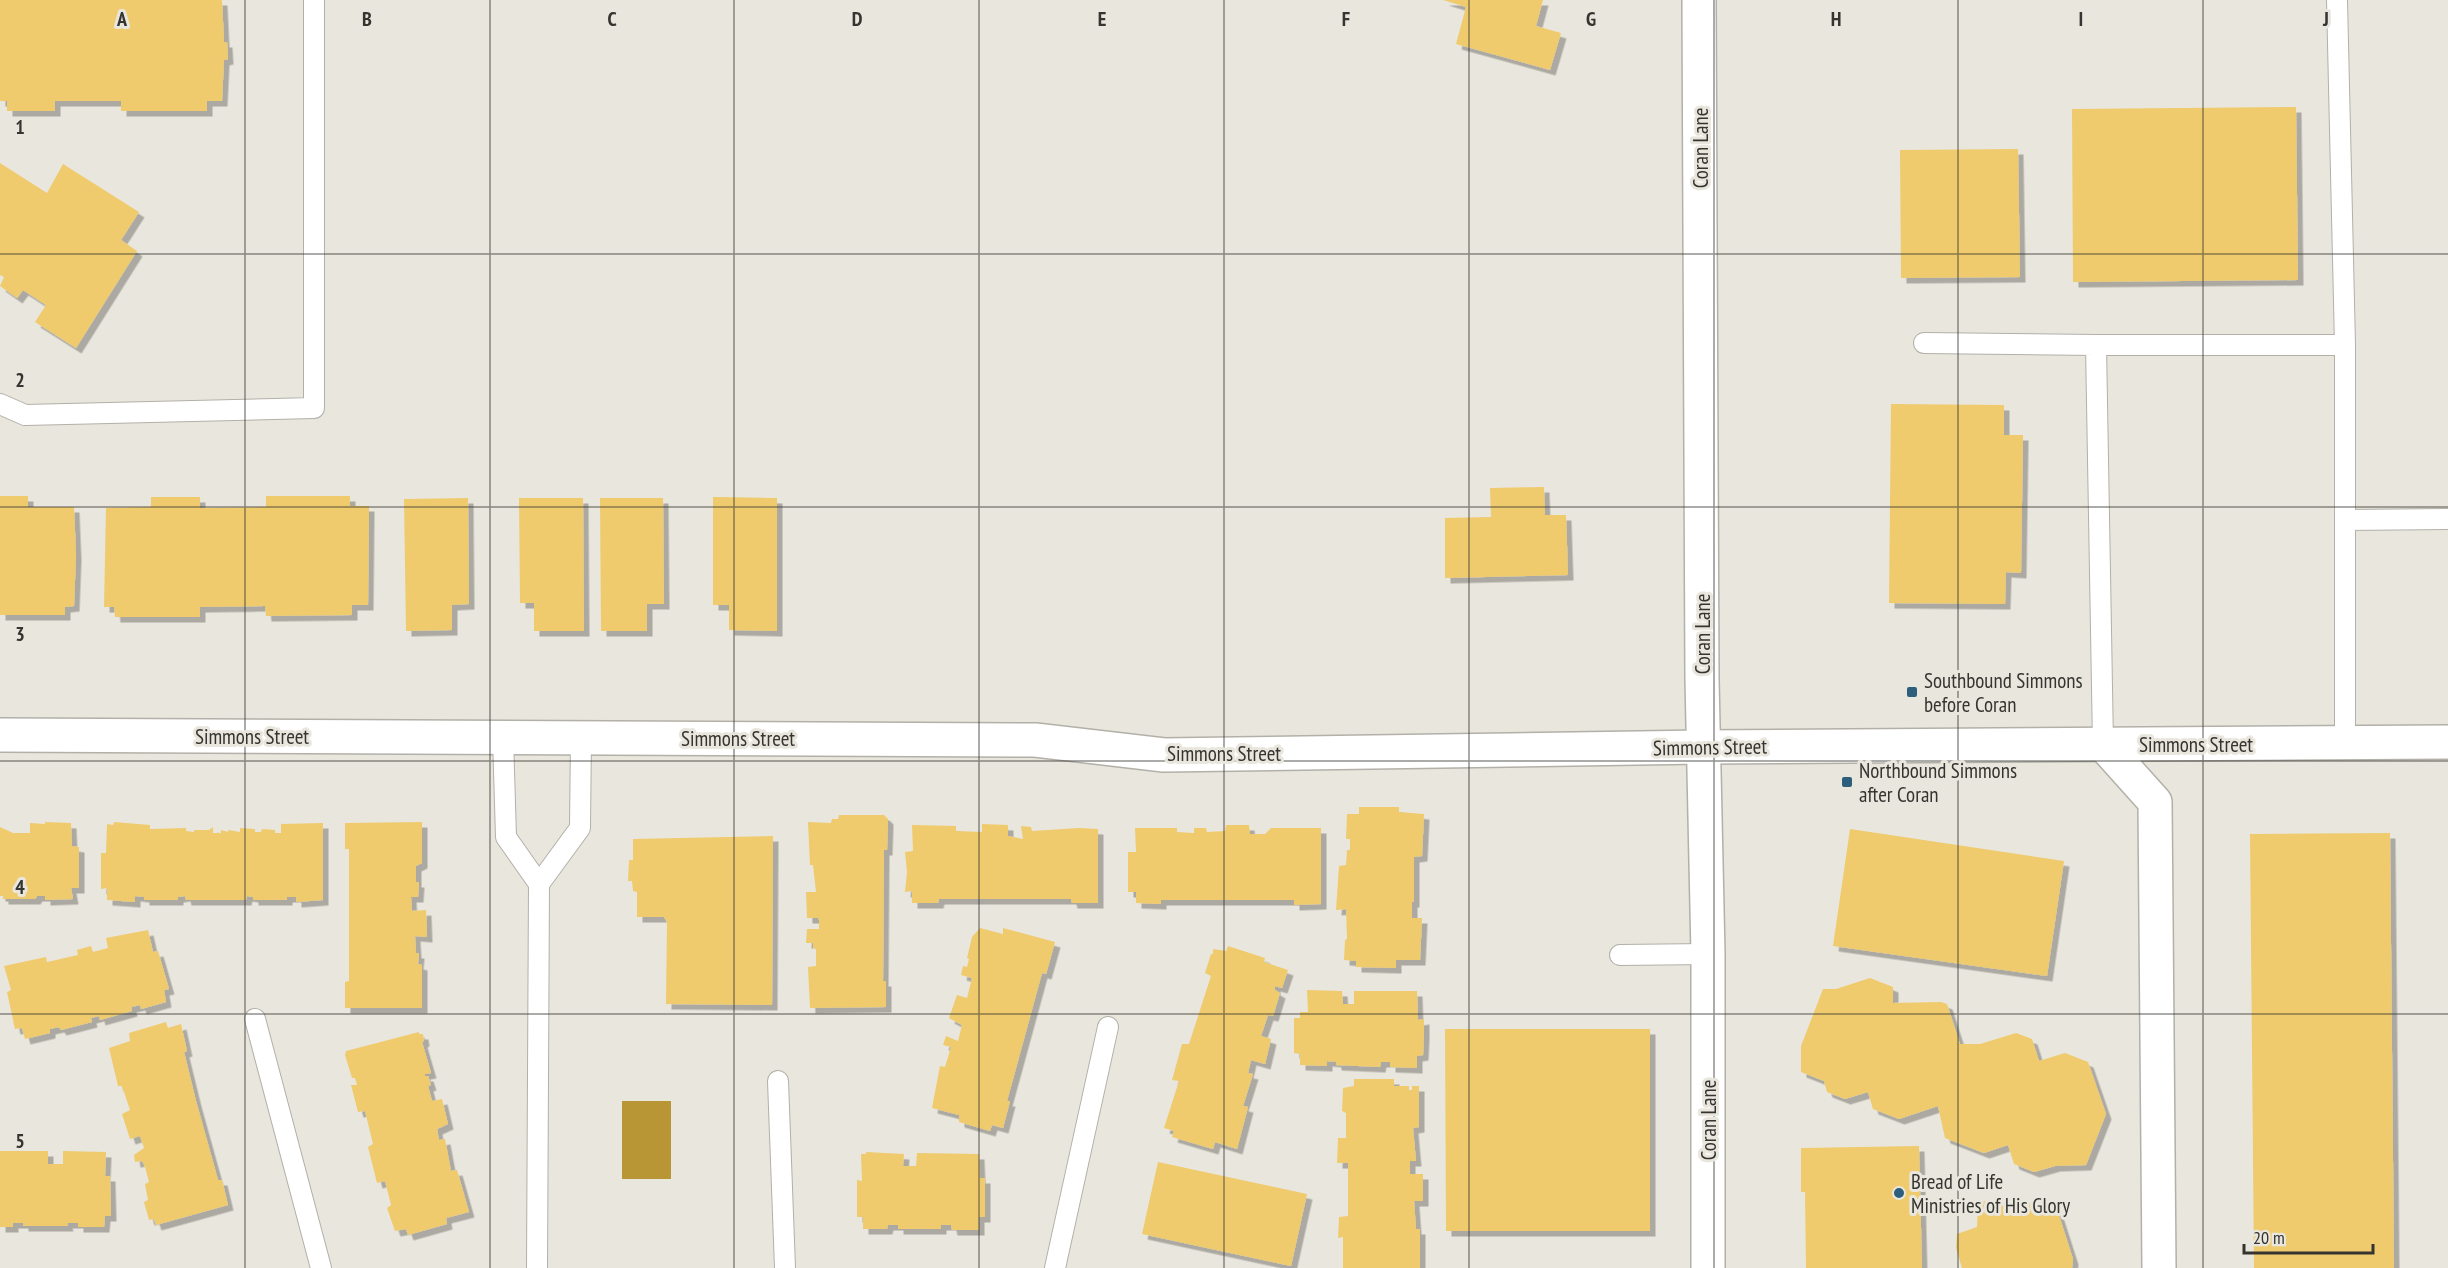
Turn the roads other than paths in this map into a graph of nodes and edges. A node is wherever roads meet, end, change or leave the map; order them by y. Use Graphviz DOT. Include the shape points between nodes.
graph roads {
  1 [pos="314,0"];
  2 [pos="1700,0"];
  3 [pos="2337,0"];
  4 [pos="1924,343"];
  5 [pos="2096,345"];
  6 [pos="2345,345"];
  7 [pos="0,404"];
  8 [pos="2448,519"];
  9 [pos="2345,520"];
  10 [pos="0,735"];
  11 [pos="504,737"];
  12 [pos="581,737"];
  13 [pos="2345,742"];
  14 [pos="2448,742"];
  15 [pos="2103,744"];
  16 [pos="1703,747"];
  17 [pos="539,884"];
  18 [pos="1708,954"];
  19 [pos="1620,955"];
  20 [pos="255,1019"];
  21 [pos="1107,1028"];
  22 [pos="778,1080"];
  23 [pos="321,1268"];
  24 [pos="537,1268"];
  25 [pos="785,1268"];
  26 [pos="1055,1268"];
  27 [pos="1708,1268"];
  28 [pos="2159,1268"];
  1 -- 7 [label="lane" via="314,408 25,416"];
  2 -- 16 [label="main road, Coran Lane"];
  3 -- 6 [label="lane"];
  4 -- 5 [label="lane"];
  5 -- 6 [label="lane"];
  5 -- 15 [label="lane"];
  6 -- 9 [label="lane"];
  8 -- 9 [label="lane"];
  9 -- 13 [label="lane"];
  10 -- 11 [label="main road, Simmons Street"];
  11 -- 12 [label="main road, Simmons Street"];
  11 -- 17 [label="lane" via="506,837"];
  12 -- 16 [label="main road, Simmons Street" via="1035,740 1164,755"];
  12 -- 17 [label="lane" via="580,828"];
  13 -- 14 [label="main road, Simmons Street"];
  13 -- 15 [label="main road, Simmons Street"];
  15 -- 16 [label="main road, Simmons Street"];
  15 -- 28 [label="main road" via="2155,802"];
  16 -- 18 [label="main road, Coran Lane"];
  17 -- 24 [label="lane"];
  18 -- 19 [label="lane"];
  18 -- 27 [label="main road, Coran Lane"];
  20 -- 23 [label="lane"];
  21 -- 26 [label="lane"];
  22 -- 25 [label="lane"];
}
